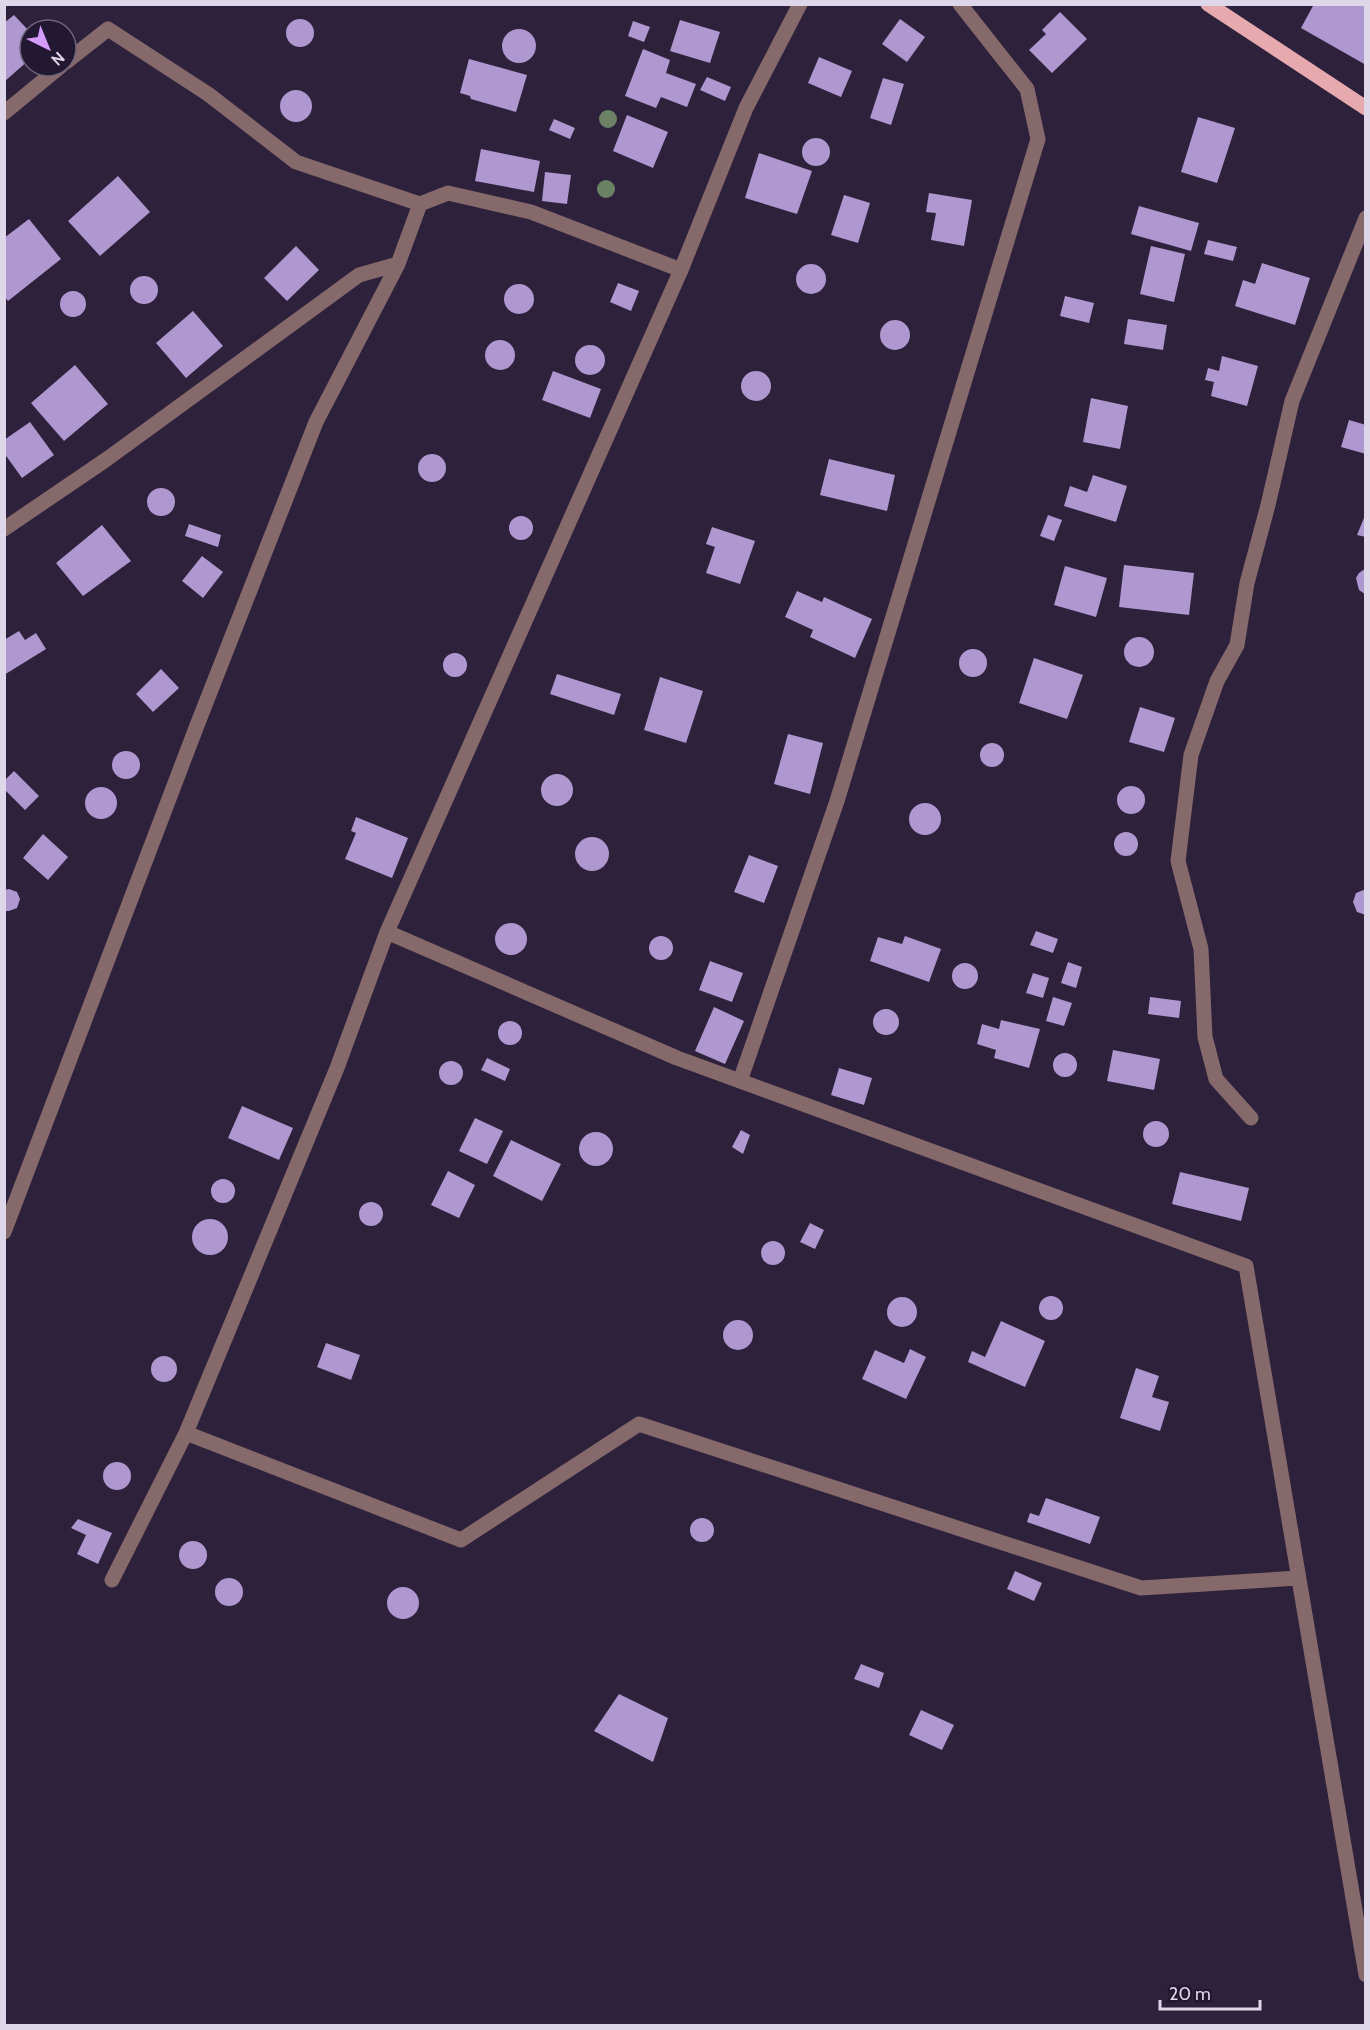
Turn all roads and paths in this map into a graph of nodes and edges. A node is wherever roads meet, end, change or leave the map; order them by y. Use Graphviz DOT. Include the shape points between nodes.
graph roads {
  1 [pos="800,4"];
  2 [pos="960,4"];
  3 [pos="1208,4"];
  4 [pos="78,53"];
  5 [pos="46,78"];
  6 [pos="1365,108"];
  7 [pos="4,113"];
  8 [pos="420,204"];
  9 [pos="1365,218"];
  10 [pos="398,264"];
  11 [pos="681,270"];
  12 [pos="4,529"];
  13 [pos="387,932"];
  14 [pos="740,1081"];
  15 [pos="1251,1118"];
  16 [pos="4,1232"];
  17 [pos="186,1433"];
  18 [pos="1298,1578"];
  19 [pos="112,1580"];
  20 [pos="1365,1976"];
  1 -- 11 [label="street" via="746,108"];
  2 -- 14 [label="street" via="1027,89 1038,139 837,801"];
  3 -- 6 [label="main road"];
  4 -- 8 [label="street" via="108,29 208,94 296,162"];
  5 -- 7 [label="street"];
  8 -- 10 [label="street"];
  8 -- 11 [label="street" via="448,193 531,212"];
  9 -- 15 [label="street" via="1292,401 1247,583 1237,645 1217,681 1191,755 1178,861 1201,949 1205,1037 1216,1079"];
  10 -- 12 [label="street" via="359,275 107,459"];
  10 -- 16 [label="street" via="316,422"];
  11 -- 13 [label="street"];
  13 -- 14 [label="street" via="676,1058"];
  13 -- 17 [label="street" via="337,1068"];
  14 -- 18 [label="street" via="1246,1266"];
  17 -- 18 [label="street" via="461,1540 639,1424 1141,1588"];
  17 -- 19 [label="street"];
  18 -- 20 [label="street"];
}
